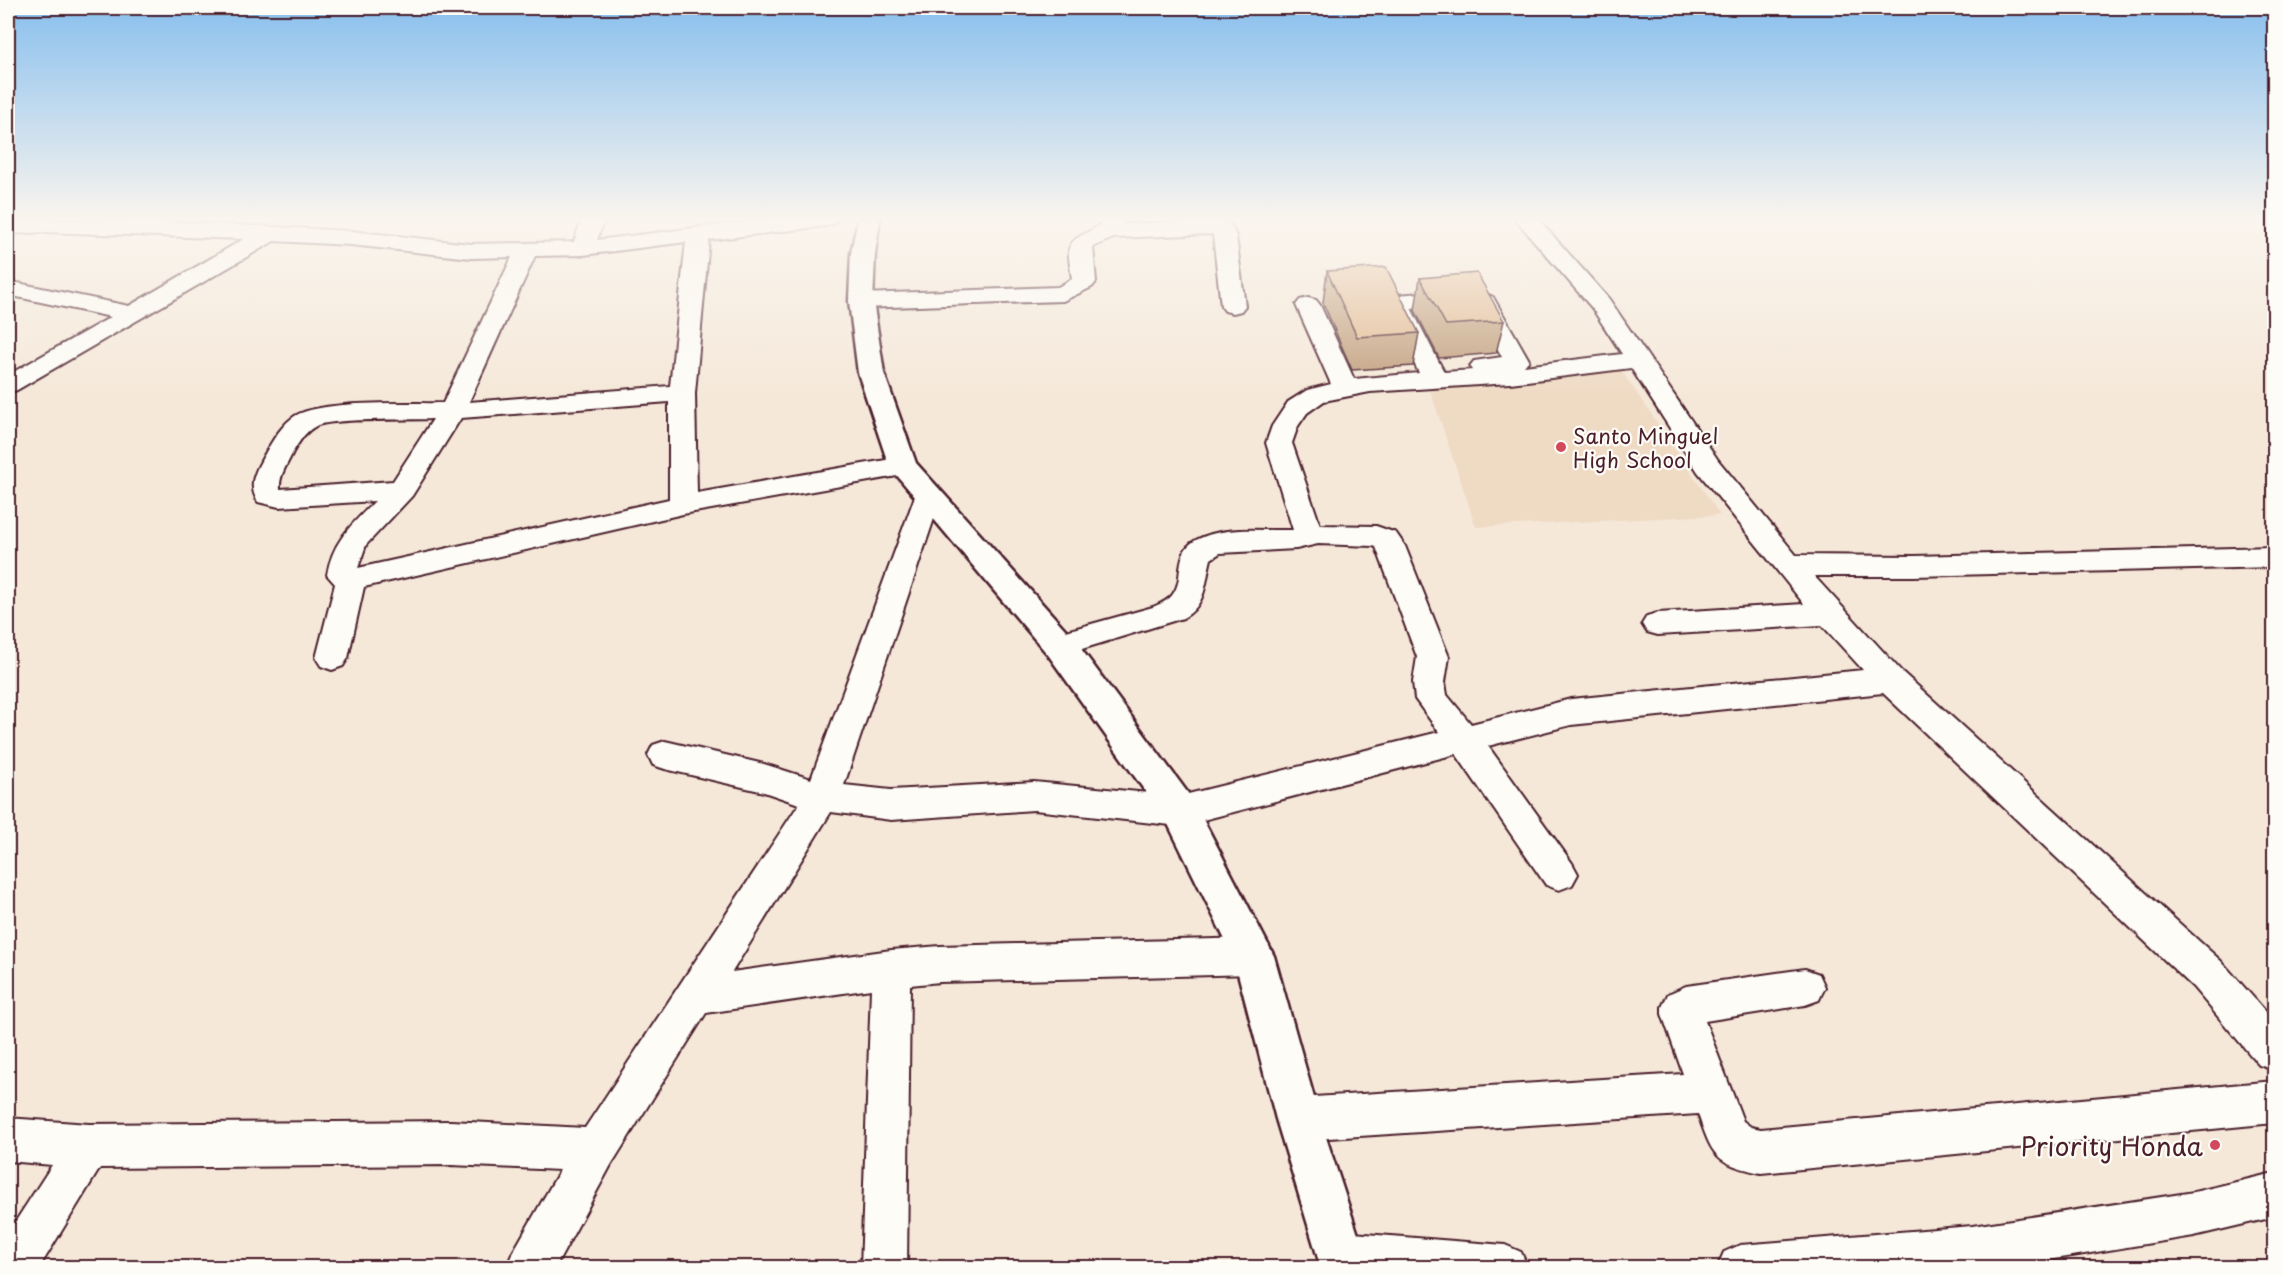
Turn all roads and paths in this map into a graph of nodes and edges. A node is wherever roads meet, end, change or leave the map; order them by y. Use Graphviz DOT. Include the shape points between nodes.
graph roads {
  1 [pos="193,278"];
  2 [pos="513,278"];
  3 [pos="694,278"];
  4 [pos="862,278"];
  5 [pos="1084,278"];
  6 [pos="1230,278"];
  7 [pos="1578,278"];
  8 [pos="8,288"];
  9 [pos="861,301"];
  10 [pos="1308,305"];
  11 [pos="1233,306"];
  12 [pos="133,314"];
  13 [pos="1637,360"];
  14 [pos="1382,372"];
  15 [pos="1432,374"];
  16 [pos="8,385"];
  17 [pos="1346,389"];
  18 [pos="682,393"];
  19 [pos="452,411"];
  20 [pos="903,466"];
  21 [pos="402,489"];
  22 [pos="928,495"];
  23 [pos="682,505"];
  24 [pos="1309,534"];
  25 [pos="2274,556"];
  26 [pos="2274,573"];
  27 [pos="1797,576"];
  28 [pos="351,580"];
  29 [pos="1830,613"];
  30 [pos="1658,624"];
  31 [pos="1059,644"];
  32 [pos="332,658"];
  33 [pos="1890,680"];
  34 [pos="1464,740"];
  35 [pos="665,754"];
  36 [pos="822,797"];
  37 [pos="1180,811"];
  38 [pos="1559,874"];
  39 [pos="1254,956"];
  40 [pos="891,968"];
  41 [pos="1805,987"];
  42 [pos="695,996"];
  43 [pos="2274,1051"];
  44 [pos="1711,1093"];
  45 [pos="2274,1102"];
  46 [pos="1298,1119"];
  47 [pos="8,1140"];
  48 [pos="89,1146"];
  49 [pos="596,1150"];
  50 [pos="2274,1195"];
  51 [pos="1977,1258"];
  52 [pos="1343,1261"];
  53 [pos="12,1268"];
  54 [pos="529,1268"];
  55 [pos="884,1268"];
  56 [pos="1505,1268"];
  57 [pos="1740,1268"];
  1 -- 12 [label="street"];
  2 -- 19 [label="street"];
  3 -- 18 [label="street"];
  4 -- 9 [label="main road"];
  5 -- 9 [label="street" via="1084,282 1063,294"];
  6 -- 11 [label="street"];
  7 -- 13 [label="street" via="1601,304"];
  8 -- 12 [label="street"];
  9 -- 20 [label="main road" via="871,373"];
  10 -- 17 [label="street"];
  12 -- 16 [label="street"];
  13 -- 15 [label="street" via="1510,375"];
  13 -- 27 [label="street" via="1708,466"];
  14 -- 15 [label="street"];
  15 -- 15 [label="street" via="1395,298 1476,296 1485,302 1516,360"];
  15 -- 17 [label="street"];
  17 -- 24 [label="street" via="1316,395 1297,408 1284,426 1279,443"];
  18 -- 19 [label="street"];
  18 -- 23 [label="street"];
  19 -- 21 [label="street"];
  19 -- 21 [label="street" via="335,414 306,420 295,430 266,478 265,489 268,495 279,498"];
  20 -- 22 [label="main road"];
  20 -- 23 [label="street"];
  21 -- 28 [label="street" via="353,540 342,575"];
  22 -- 31 [label="main road"];
  22 -- 36 [label="street"];
  23 -- 28 [label="street"];
  24 -- 31 [label="street" via="1303,539 1220,543 1205,548 1196,561 1188,598 1177,608"];
  24 -- 34 [label="street" via="1376,536 1386,540 1433,657 1431,699"];
  25 -- 27 [label="street" via="1914,566"];
  26 -- 27 [label="street"];
  27 -- 29 [label="street"];
  28 -- 32 [label="street"];
  29 -- 30 [label="street"];
  29 -- 33 [label="street"];
  31 -- 37 [label="main road"];
  33 -- 34 [label="street" via="1571,712"];
  33 -- 43 [label="street" via="2207,974"];
  34 -- 37 [label="street"];
  34 -- 38 [label="street"];
  35 -- 36 [label="street" via="764,778"];
  36 -- 37 [label="street" via="891,805 1034,796"];
  36 -- 42 [label="street"];
  37 -- 39 [label="main road"];
  39 -- 40 [label="street"];
  39 -- 46 [label="main road"];
  40 -- 42 [label="street"];
  40 -- 55 [label="street"];
  41 -- 44 [label="street" via="1682,1007"];
  42 -- 49 [label="street"];
  44 -- 45 [label="street" via="1727,1136 1742,1147 1761,1151"];
  44 -- 46 [label="street"];
  46 -- 52 [label="main road"];
  47 -- 48 [label="street"];
  48 -- 49 [label="street" via="451,1143"];
  48 -- 53 [label="street"];
  49 -- 54 [label="street"];
  50 -- 51 [label="street"];
  51 -- 57 [label="street"];
  52 -- 56 [label="street"];
}
